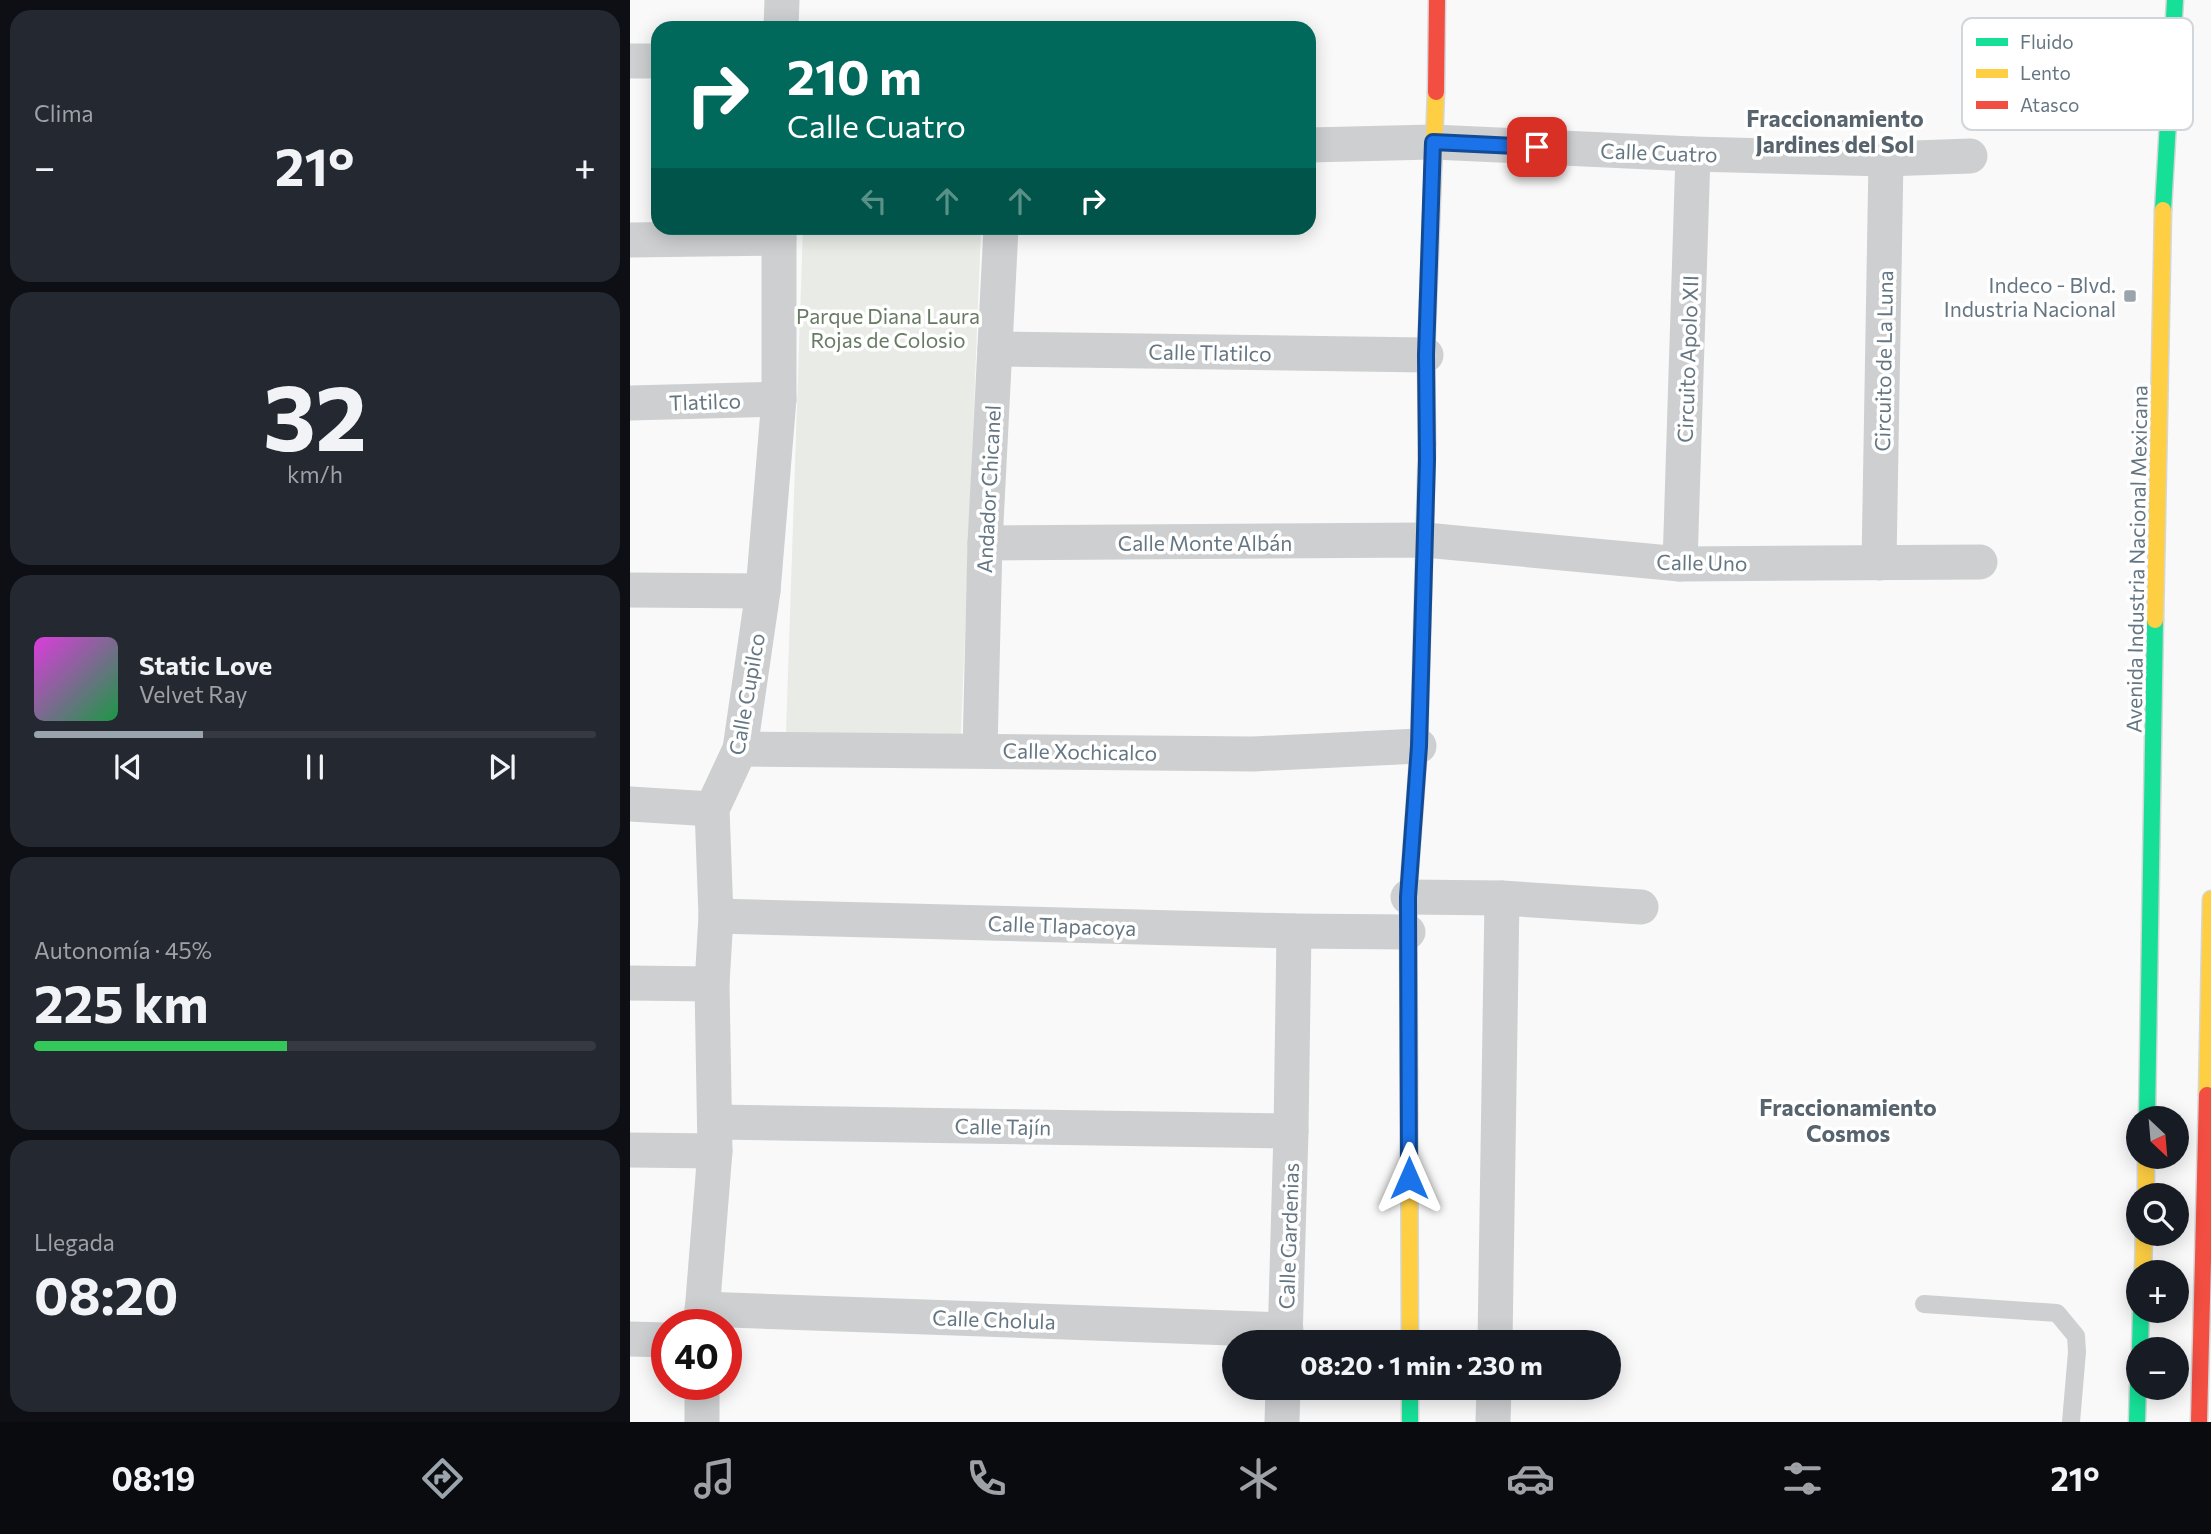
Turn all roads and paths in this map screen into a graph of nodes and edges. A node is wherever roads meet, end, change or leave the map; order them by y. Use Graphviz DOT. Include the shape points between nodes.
graph roads {
  1 [pos="782,0"];
  2 [pos="1437,0"];
  3 [pos="2175,0"];
  4 [pos="2174,18"];
  5 [pos="781,21"];
  6 [pos="630,61"];
  7 [pos="651,61"];
  8 [pos="2168,130"];
  9 [pos="1433,142"];
  10 [pos="1316,145"];
  11 [pos="1693,154"];
  12 [pos="1970,156"];
  13 [pos="1886,159"];
  14 [pos="736,235"];
  15 [pos="779,235"];
  16 [pos="1001,235"];
  17 [pos="630,240"];
  18 [pos="995,349"];
  19 [pos="1426,355"];
  20 [pos="779,399"];
  21 [pos="630,403"];
  22 [pos="1425,541"];
  23 [pos="985,543"];
  24 [pos="1980,562"];
  25 [pos="1880,563"];
  26 [pos="1680,564"];
  27 [pos="630,590"];
  28 [pos="763,591"];
  29 [pos="1419,746"];
  30 [pos="740,749"];
  31 [pos="979,750"];
  32 [pos="630,804"];
  33 [pos="712,810"];
  34 [pos="1408,897"];
  35 [pos="1502,898"];
  36 [pos="2211,899"];
  37 [pos="1641,907"];
  38 [pos="716,916"];
  39 [pos="1294,931"];
  40 [pos="1408,932"];
  41 [pos="630,983"];
  42 [pos="712,984"];
  43 [pos="2147,1106"];
  44 [pos="1291,1131"];
  45 [pos="715,1137"];
  46 [pos="630,1150"];
  47 [pos="1924,1304"];
  48 [pos="703,1309"];
  49 [pos="742,1318"];
  50 [pos="1285,1330"];
  51 [pos="1409,1330"];
  52 [pos="1495,1330"];
  53 [pos="1222,1334"];
  54 [pos="630,1339"];
  55 [pos="651,1340"];
  56 [pos="702,1400"];
  57 [pos="1283,1400"];
  58 [pos="1410,1400"];
  59 [pos="1494,1400"];
  60 [pos="2138,1400"];
  61 [pos="702,1422"];
  62 [pos="1282,1422"];
  63 [pos="1410,1422"];
  64 [pos="1493,1422"];
  65 [pos="2071,1422"];
  66 [pos="2137,1422"];
  67 [pos="2199,1422"];
  1 -- 5 [label="street"];
  2 -- 9 [label="main road"];
  3 -- 4 [label="main road, Avenida Industria Nacional Mexicana"];
  6 -- 7 [label="street"];
  8 -- 43 [label="main road, Avenida Industria Nacional Mexicana" via="2162,244"];
  9 -- 10 [label="street, Calle Cuatro"];
  9 -- 11 [label="street, Calle Cuatro"];
  9 -- 19 [label="main road"];
  11 -- 13 [label="street, Calle Cuatro"];
  11 -- 26 [label="street, Circuito Apolo XII"];
  12 -- 13 [label="street, Calle Cuatro"];
  13 -- 25 [label="street, Circuito de La Luna"];
  14 -- 17 [label="street"];
  15 -- 20 [label="street, Calle Cupilco"];
  16 -- 18 [label="street, Andador Chicanel"];
  18 -- 19 [label="street, Calle Tlatilco"];
  18 -- 23 [label="street, Andador Chicanel"];
  19 -- 22 [label="main road"];
  20 -- 21 [label="street, Tlatilco"];
  20 -- 28 [label="street, Calle Cupilco"];
  22 -- 23 [label="street, Calle Monte Albán"];
  22 -- 26 [label="street, Calle Uno"];
  22 -- 29 [label="main road"];
  23 -- 31 [label="street, Andador Chicanel"];
  24 -- 25 [label="street, Calle Uno"];
  25 -- 26 [label="street, Calle Uno"];
  27 -- 28 [label="street"];
  28 -- 30 [label="street, Calle Cupilco"];
  29 -- 31 [label="street, Calle Xochicalco" via="1253,754"];
  29 -- 34 [label="main road"];
  30 -- 31 [label="street, Calle Xochicalco"];
  30 -- 33 [label="street, Calle Cupilco"];
  32 -- 33 [label="street"];
  33 -- 38 [label="street, Calle Cupilco"];
  34 -- 35 [label="street"];
  34 -- 40 [label="main road"];
  35 -- 37 [label="street"];
  35 -- 52 [label="street"];
  36 -- 67 [label="main road"];
  38 -- 39 [label="street, Calle Tlapacoya"];
  38 -- 42 [label="street, Calle Cupilco"];
  39 -- 40 [label="street, Calle Tlapacoya"];
  39 -- 44 [label="street, Calle Gardenias"];
  40 -- 51 [label="main road"];
  41 -- 42 [label="street"];
  42 -- 45 [label="street, Calle Cupilco"];
  44 -- 45 [label="street, Calle Tajín"];
  44 -- 50 [label="street, Calle Gardenias"];
  45 -- 46 [label="street, Calle Tajín"];
  45 -- 48 [label="street, Calle Cupilco"];
  47 -- 65 [label="lane" via="2057,1313 2076,1336"];
  49 -- 53 [label="street, Calle Cholula"];
  54 -- 55 [label="street"];
  56 -- 61 [label="street"];
  57 -- 62 [label="street"];
  58 -- 63 [label="main road"];
  59 -- 64 [label="street"];
  60 -- 66 [label="main road"];
}
